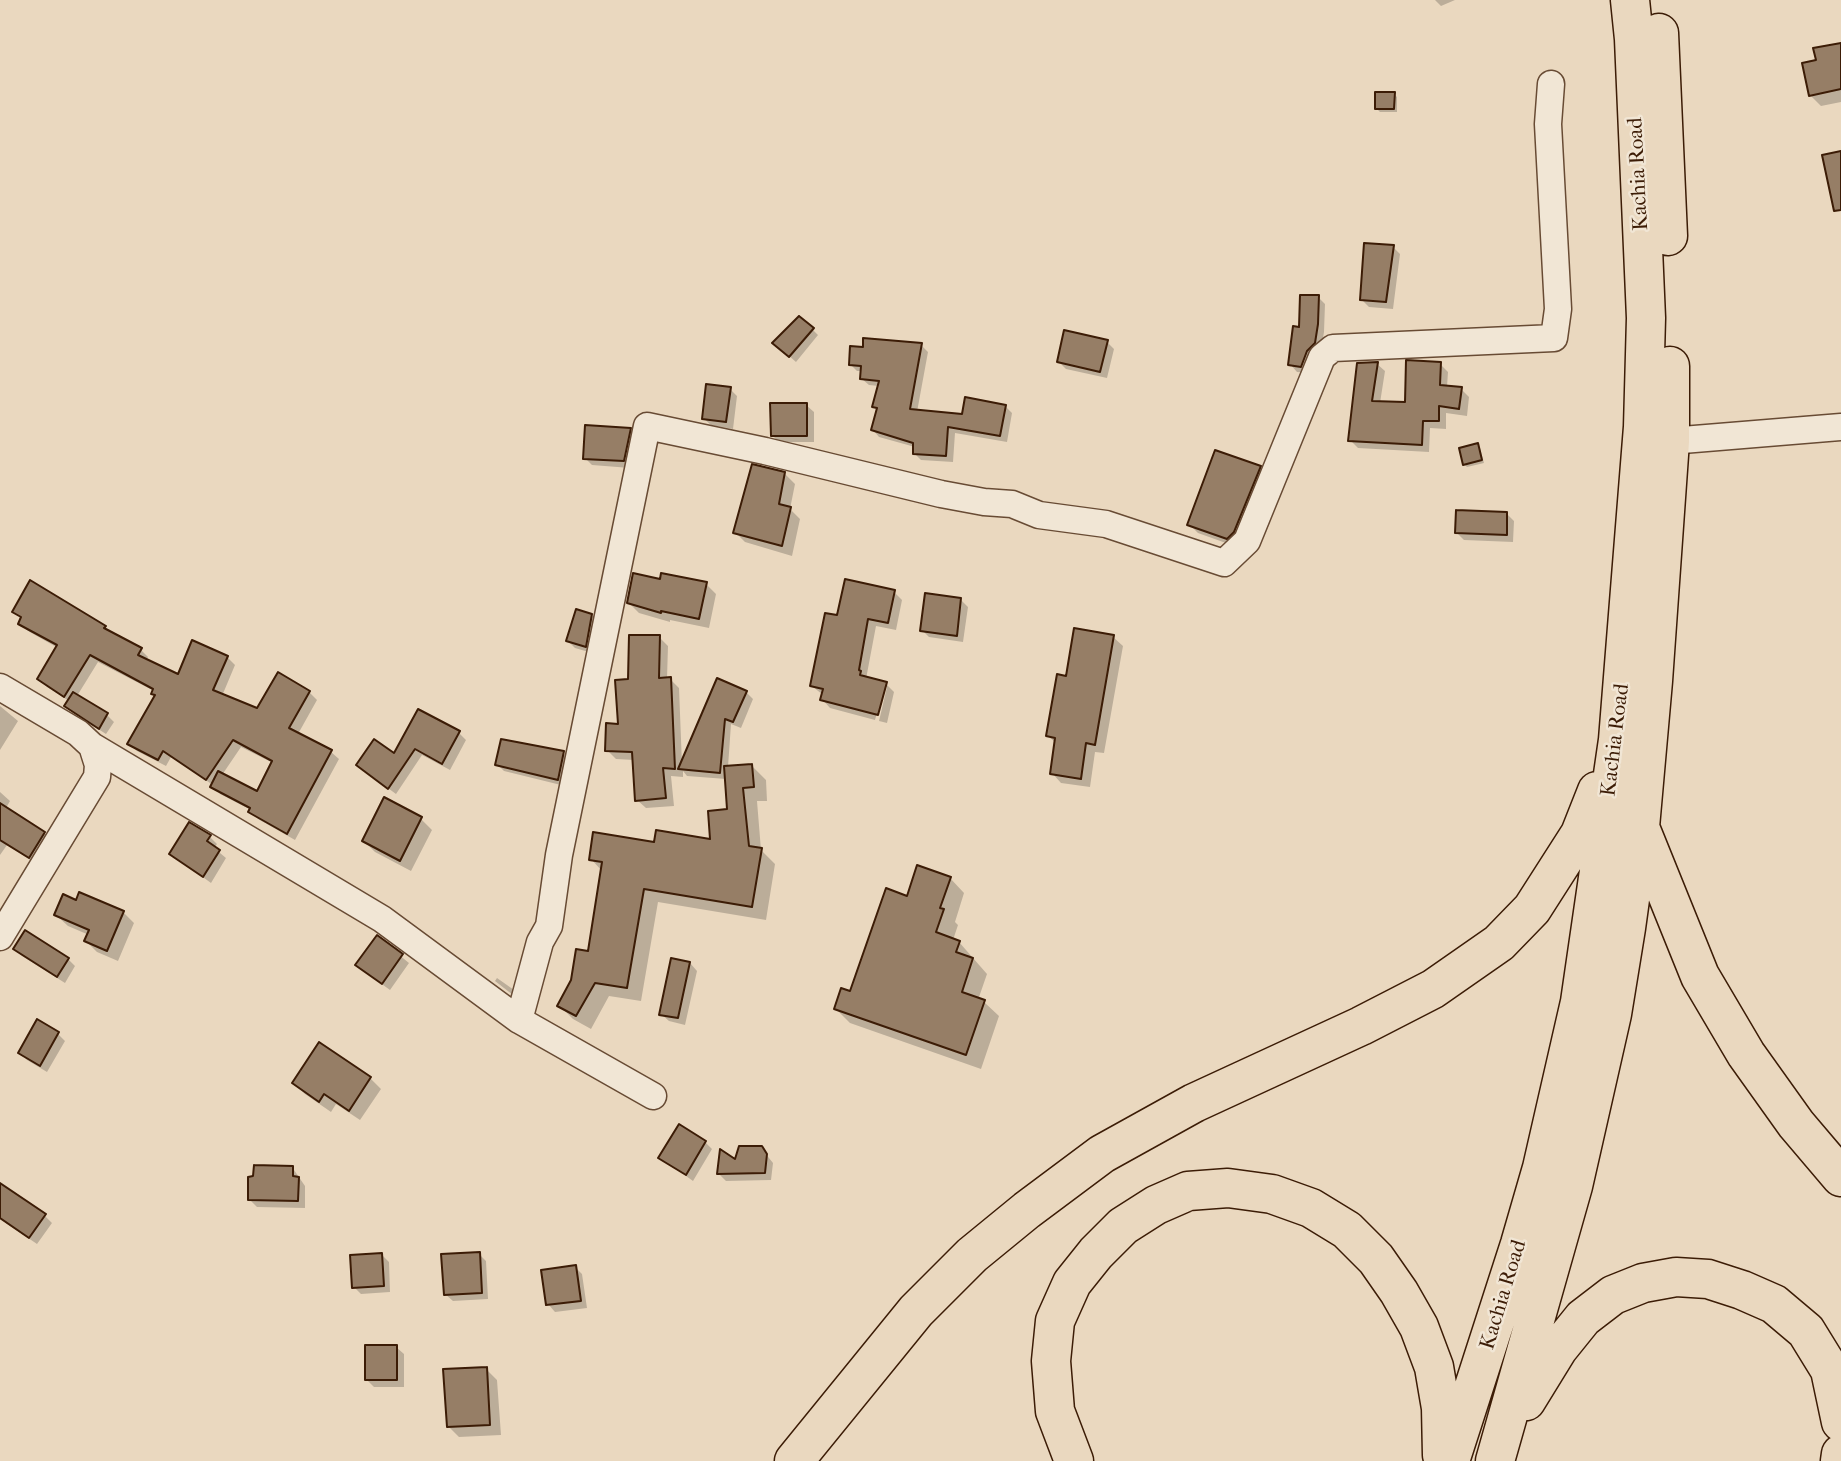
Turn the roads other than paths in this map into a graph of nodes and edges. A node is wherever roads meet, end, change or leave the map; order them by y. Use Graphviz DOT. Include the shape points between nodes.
graph roads {
  1 [pos="1630,0"];
  2 [pos="1657,0"];
  3 [pos="1551,84"];
  4 [pos="1841,427"];
  5 [pos="1670,441"];
  6 [pos="0,687"];
  7 [pos="1629,729"];
  8 [pos="93,746"];
  9 [pos="1640,827"];
  10 [pos="0,937"];
  11 [pos="519,1020"];
  12 [pos="653,1096"];
  13 [pos="1841,1177"];
  14 [pos="1841,1422"];
  15 [pos="1499,1450"];
  16 [pos="1841,1454"];
  17 [pos="794,1461"];
  18 [pos="1074,1461"];
  19 [pos="1442,1461"];
  20 [pos="1450,1461"];
  21 [pos="1840,1461"];
  1 -- 7 [label="highway, Kachia Road" via="1646,318"];
  2 -- 5 [label="highway, Kachia Road" via="1667,192"];
  3 -- 11 [label="street" via="1548,124 1558,309 1554,338 1334,348 1322,358 1247,541 1224,563 1106,524 941,494 648,426 548,926"];
  4 -- 5 [label="street"];
  5 -- 7 [label="highway, Kachia Road"];
  6 -- 8 [label="street"];
  7 -- 9 [label="highway, Kachia Road"];
  7 -- 17 [label="highway" via="1580,834 1532,909 1499,943 1433,989 1194,1102 1102,1154 972,1255 916,1311"];
  7 -- 20 [label="highway, Kachia Road" via="1580,1002 1542,1168"];
  8 -- 10 [label="street" via="97,778"];
  8 -- 11 [label="street" via="382,919"];
  9 -- 13 [label="highway" via="1700,976 1746,1054"];
  9 -- 15 [label="highway, Kachia Road" via="1593,1106"];
  11 -- 12 [label="street"];
  14 -- 15 [label="highway" via="1830,1370 1806,1331 1774,1304 1742,1290 1708,1279 1676,1277 1613,1295 1583,1318 1558,1349"];
  16 -- 21 [label="highway"];
  18 -- 19 [label="highway" via="1055,1411 1051,1361 1055,1321 1072,1283 1096,1252 1145,1212 1188,1191 1228,1188 1272,1194 1311,1208 1347,1230 1376,1259 1419,1327 1434,1367"];
}
